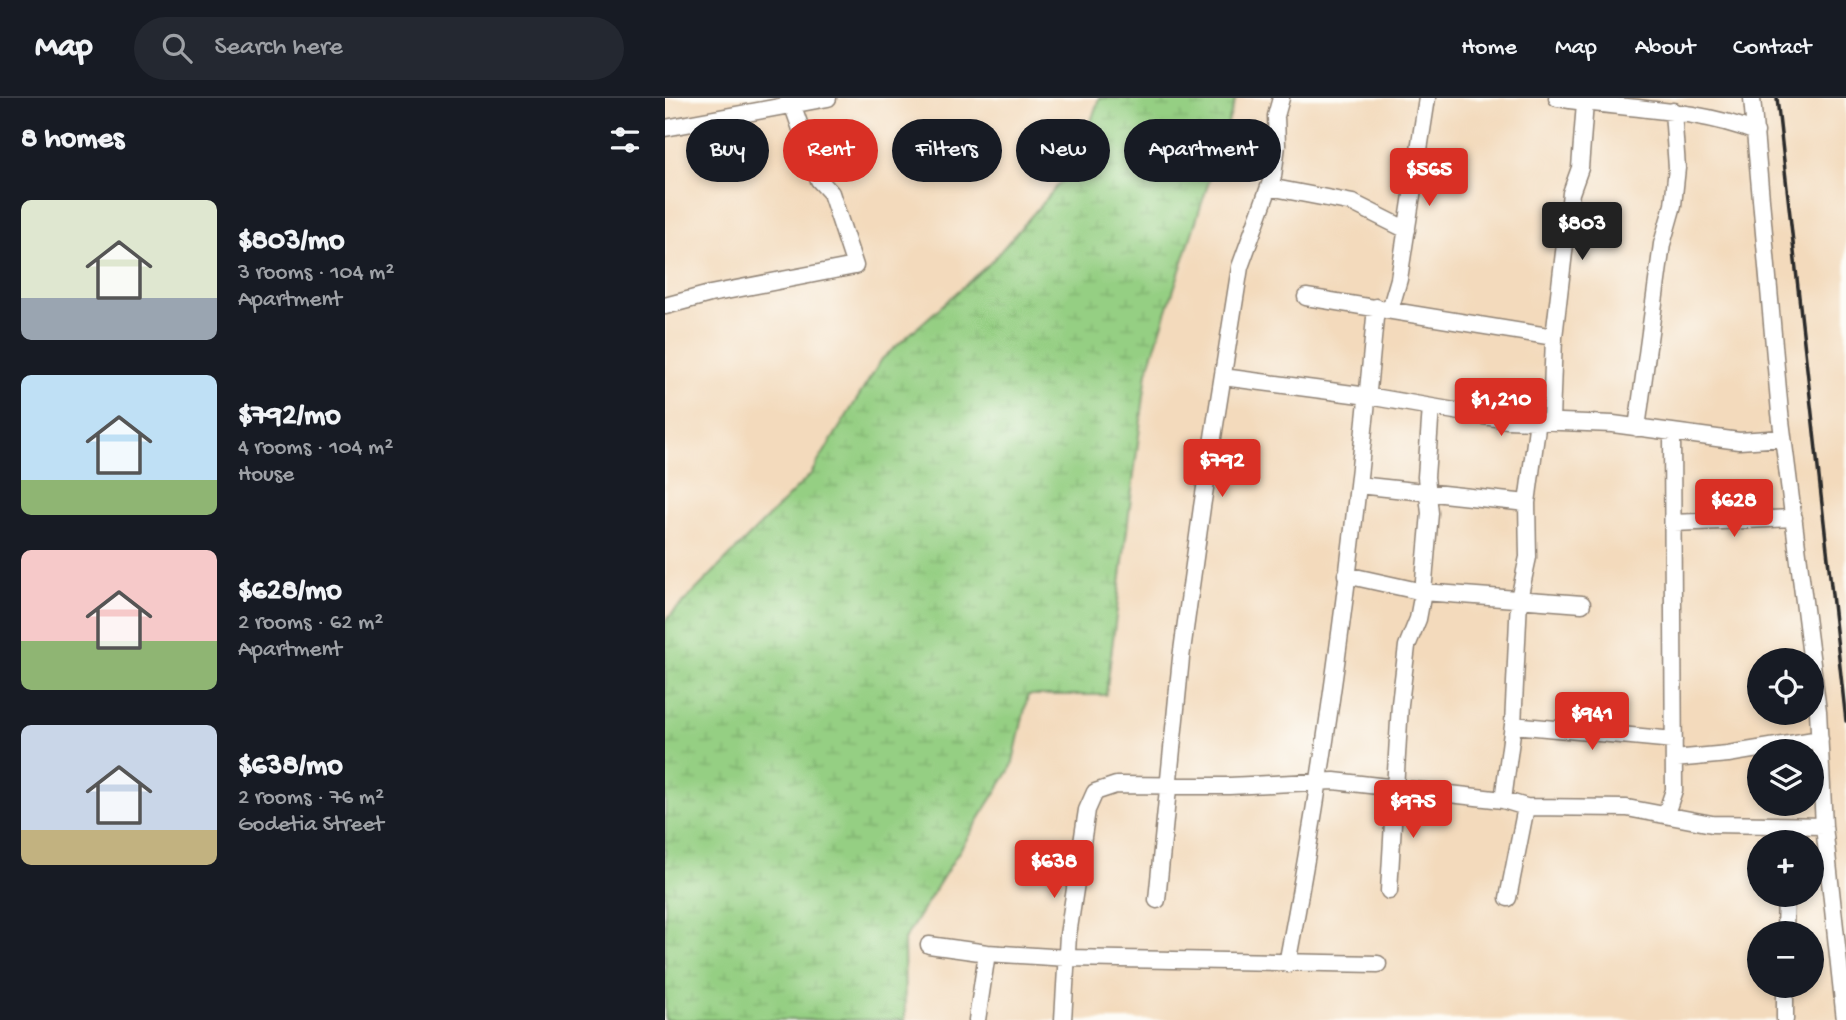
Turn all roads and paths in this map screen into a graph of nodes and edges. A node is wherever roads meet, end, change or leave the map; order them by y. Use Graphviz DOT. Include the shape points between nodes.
graph roads {
  1 [pos="828,98"];
  2 [pos="1281,98"];
  3 [pos="1426,98"];
  4 [pos="1557,98"];
  5 [pos="1752,98"];
  6 [pos="792,102"];
  7 [pos="1585,103"];
  8 [pos="1636,103"];
  9 [pos="1673,111"];
  10 [pos="665,128"];
  11 [pos="1756,132"];
  12 [pos="1269,187"];
  13 [pos="1407,230"];
  14 [pos="1306,297"];
  15 [pos="665,306"];
  16 [pos="1383,309"];
  17 [pos="1555,337"];
  18 [pos="1223,377"];
  19 [pos="1368,396"];
  20 [pos="1431,407"];
  21 [pos="1544,420"];
  22 [pos="1637,428"];
  23 [pos="1672,434"];
  24 [pos="1783,438"];
  25 [pos="1358,485"];
  26 [pos="1428,493"];
  27 [pos="1527,503"];
  28 [pos="1794,518"];
  29 [pos="1673,523"];
  30 [pos="1346,575"];
  31 [pos="1423,592"];
  32 [pos="1519,599"];
  33 [pos="1582,604"];
  34 [pos="1513,725"];
  35 [pos="1820,739"];
  36 [pos="1674,740"];
  37 [pos="1747,751"];
  38 [pos="1674,759"];
  39 [pos="1320,782"];
  40 [pos="1171,786"];
  41 [pos="1396,786"];
  42 [pos="1503,800"];
  43 [pos="1526,807"];
  44 [pos="1824,809"];
  45 [pos="1666,814"];
  46 [pos="1825,826"];
  47 [pos="1756,830"];
  48 [pos="1806,830"];
  49 [pos="1389,891"];
  50 [pos="1508,898"];
  51 [pos="1157,900"];
  52 [pos="929,945"];
  53 [pos="987,953"];
  54 [pos="1067,958"];
  55 [pos="1287,964"];
  56 [pos="1378,964"];
  57 [pos="1785,998"];
  58 [pos="977,1020"];
  59 [pos="1063,1020"];
  60 [pos="1785,1020"];
  61 [pos="1845,1020"];
  1 -- 6 [label="street"];
  2 -- 12 [label="street"];
  3 -- 13 [label="street"];
  4 -- 7 [label="street"];
  5 -- 11 [label="street"];
  6 -- 10 [label="street"];
  6 -- 15 [label="street" via="819,180 831,193 855,267"];
  7 -- 8 [label="street"];
  7 -- 17 [label="street"];
  8 -- 9 [label="street"];
  9 -- 11 [label="street"];
  9 -- 22 [label="street" via="1677,168 1673,205 1663,244"];
  11 -- 24 [label="street"];
  12 -- 13 [label="street" via="1353,203"];
  12 -- 18 [label="street" via="1240,267"];
  13 -- 16 [label="street"];
  14 -- 16 [label="street"];
  16 -- 17 [label="street"];
  16 -- 19 [label="street"];
  17 -- 21 [label="street"];
  18 -- 19 [label="street"];
  18 -- 40 [label="street" via="1181,658"];
  19 -- 20 [label="street"];
  19 -- 25 [label="street"];
  20 -- 21 [label="street" via="1507,420"];
  20 -- 26 [label="street"];
  21 -- 22 [label="street"];
  21 -- 27 [label="street"];
  22 -- 23 [label="street"];
  23 -- 24 [label="street" via="1739,441"];
  23 -- 29 [label="street"];
  24 -- 28 [label="street"];
  25 -- 26 [label="street"];
  25 -- 30 [label="street"];
  26 -- 27 [label="street"];
  26 -- 31 [label="street"];
  27 -- 32 [label="street" via="1528,557"];
  28 -- 29 [label="street"];
  28 -- 35 [label="street"];
  29 -- 36 [label="street"];
  30 -- 31 [label="street"];
  30 -- 39 [label="street"];
  31 -- 32 [label="street"];
  31 -- 41 [label="street" via="1407,646"];
  32 -- 33 [label="street"];
  32 -- 34 [label="street"];
  34 -- 36 [label="street"];
  34 -- 42 [label="street"];
  36 -- 38 [label="street"];
  37 -- 38 [label="street"];
  38 -- 45 [label="street" via="1674,790"];
  39 -- 40 [label="street"];
  39 -- 41 [label="street"];
  39 -- 55 [label="street"];
  40 -- 51 [label="street"];
  40 -- 54 [label="street" via="1116,785 1095,792 1087,810"];
  41 -- 42 [label="street"];
  41 -- 49 [label="street"];
  42 -- 43 [label="street"];
  43 -- 45 [label="street" via="1627,808"];
  43 -- 50 [label="street"];
  44 -- 46 [label="street"];
  45 -- 47 [label="street"];
  46 -- 48 [label="street"];
  46 -- 61 [label="street"];
  52 -- 53 [label="street"];
  53 -- 54 [label="street"];
  53 -- 58 [label="street"];
  54 -- 55 [label="street"];
  54 -- 59 [label="street"];
  55 -- 56 [label="street"];
  57 -- 60 [label="street"];
}
